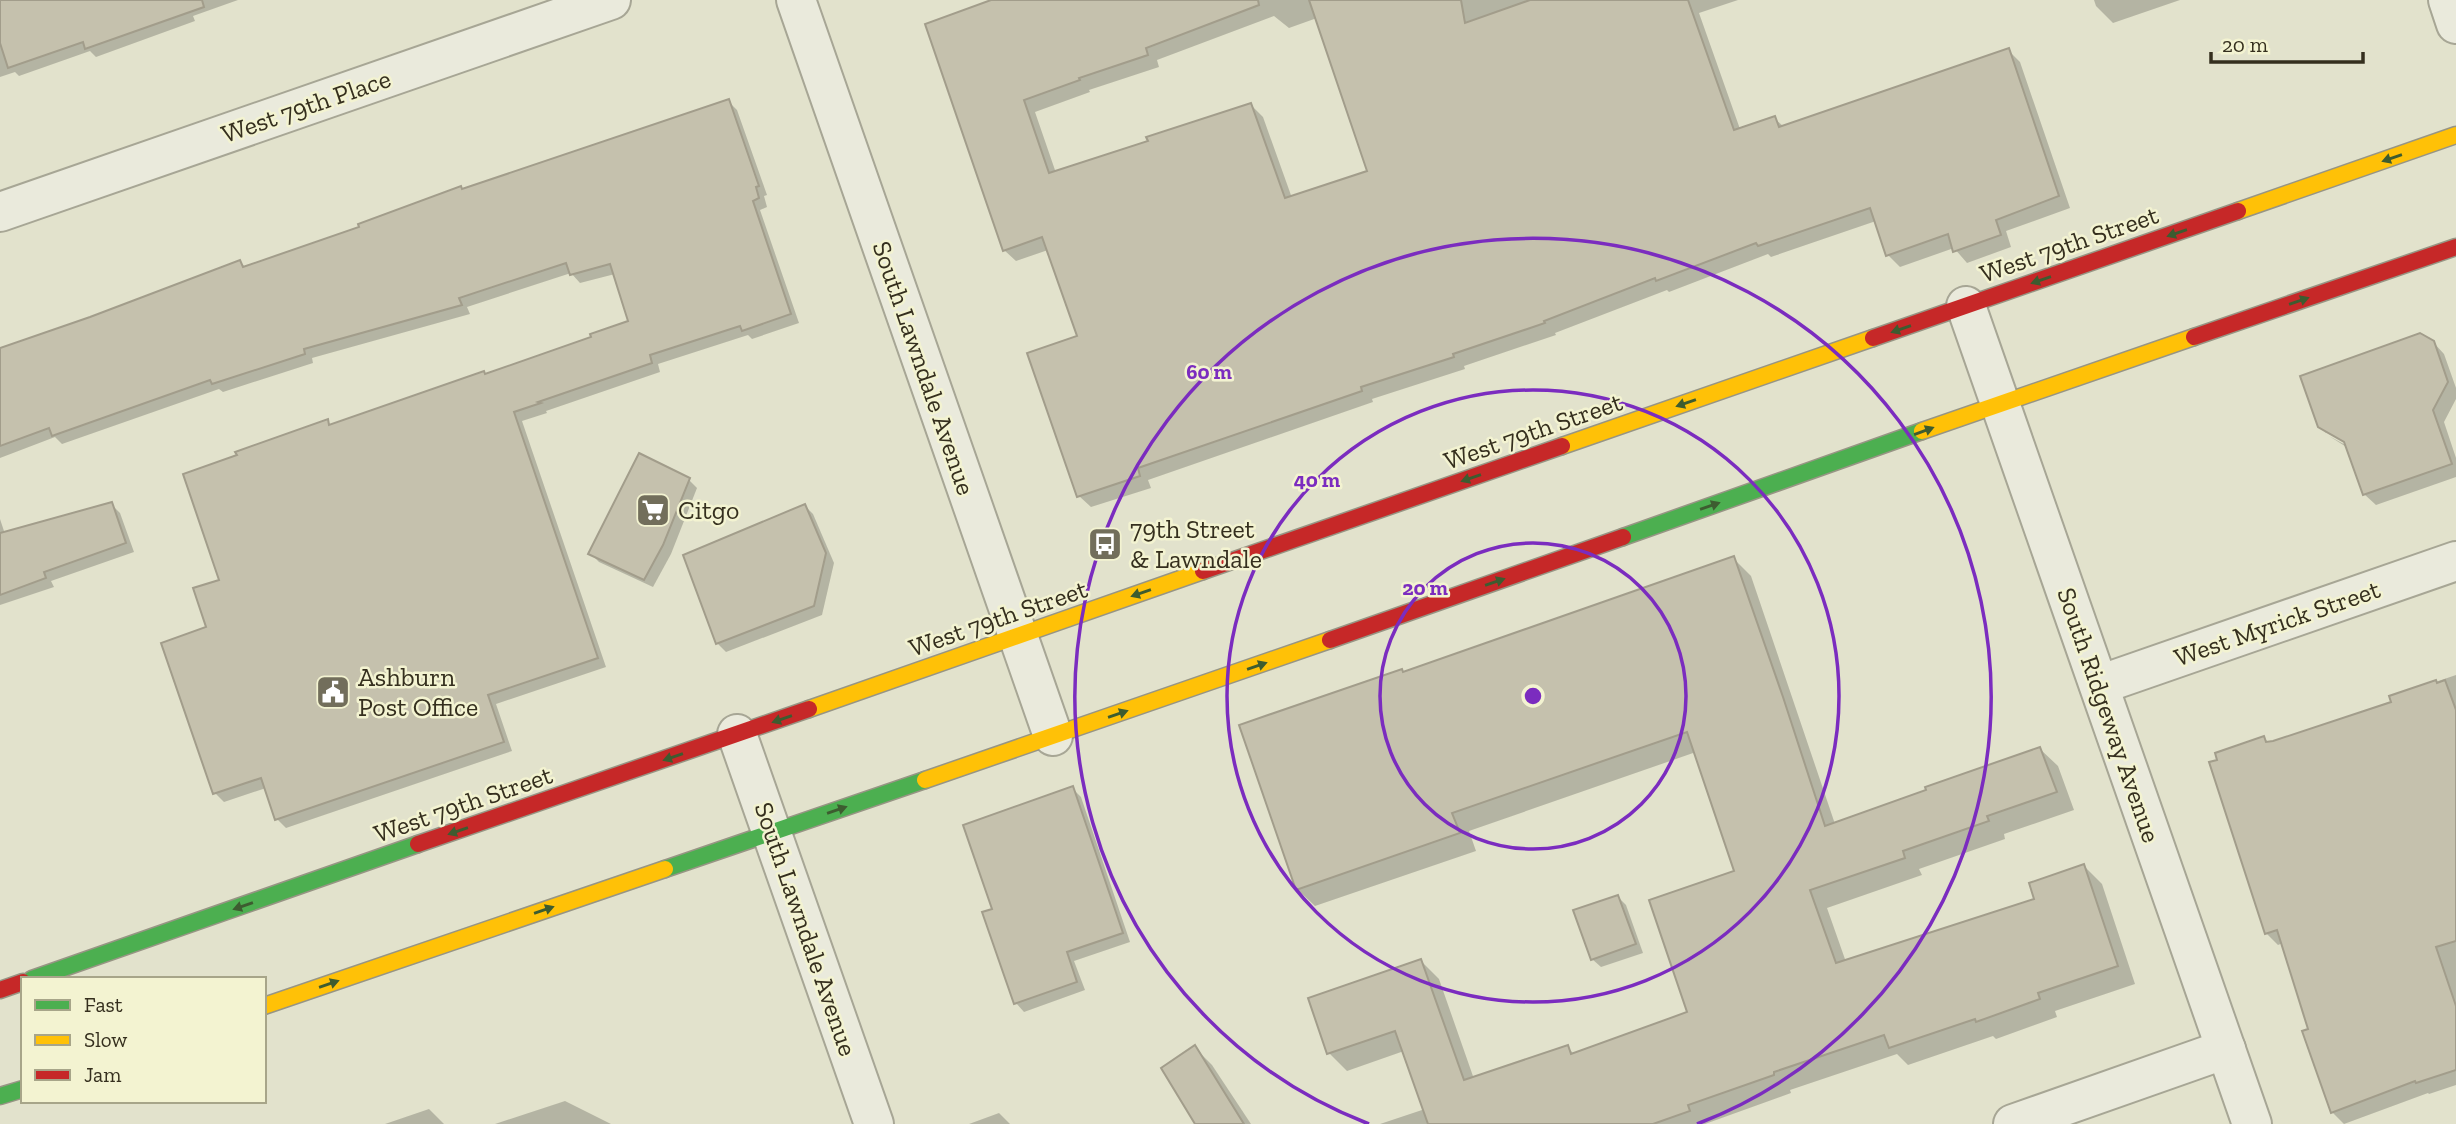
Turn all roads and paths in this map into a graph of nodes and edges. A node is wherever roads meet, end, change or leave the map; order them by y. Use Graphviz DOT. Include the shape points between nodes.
graph roads {
  1 [pos="611,0"];
  2 [pos="796,0"];
  3 [pos="2448,0"];
  4 [pos="2456,24"];
  5 [pos="2456,135"];
  6 [pos="0,212"];
  7 [pos="2456,247"];
  8 [pos="1966,306"];
  9 [pos="2000,404"];
  10 [pos="2456,561"];
  11 [pos="1018,636"];
  12 [pos="2099,685"];
  13 [pos="737,734"];
  14 [pos="1053,736"];
  15 [pos="772,832"];
  16 [pos="38,977"];
  17 [pos="21,983"];
  18 [pos="0,990"];
  19 [pos="266,1005"];
  20 [pos="2226,1048"];
  21 [pos="21,1090"];
  22 [pos="0,1096"];
  23 [pos="874,1124"];
  24 [pos="2013,1124"];
  25 [pos="2252,1124"];
  1 -- 6 [label="street, West 79th Place"];
  2 -- 11 [label="street, South Lawndale Avenue"];
  3 -- 4 [label="street"];
  5 -- 8 [label="main road, West 79th Street, one-way"];
  9 -- 7 [label="main road, one-way"];
  8 -- 9 [label="street, South Ridgeway Avenue"];
  8 -- 11 [label="main road, West 79th Street, one-way"];
  9 -- 12 [label="street, South Ridgeway Avenue"];
  14 -- 9 [label="main road, one-way"];
  10 -- 12 [label="street, West Myrick Street"];
  11 -- 13 [label="main road, West 79th Street, one-way"];
  11 -- 14 [label="street, South Lawndale Avenue"];
  12 -- 20 [label="street, South Ridgeway Avenue"];
  13 -- 15 [label="street, South Lawndale Avenue"];
  13 -- 16 [label="main road, West 79th Street, one-way"];
  15 -- 14 [label="main road, one-way"];
  19 -- 15 [label="main road, one-way"];
  15 -- 23 [label="street, South Lawndale Avenue"];
  17 -- 18 [label="main road"];
  20 -- 24 [label="street"];
  20 -- 25 [label="street, South Ridgeway Avenue"];
  21 -- 22 [label="main road"];
}
